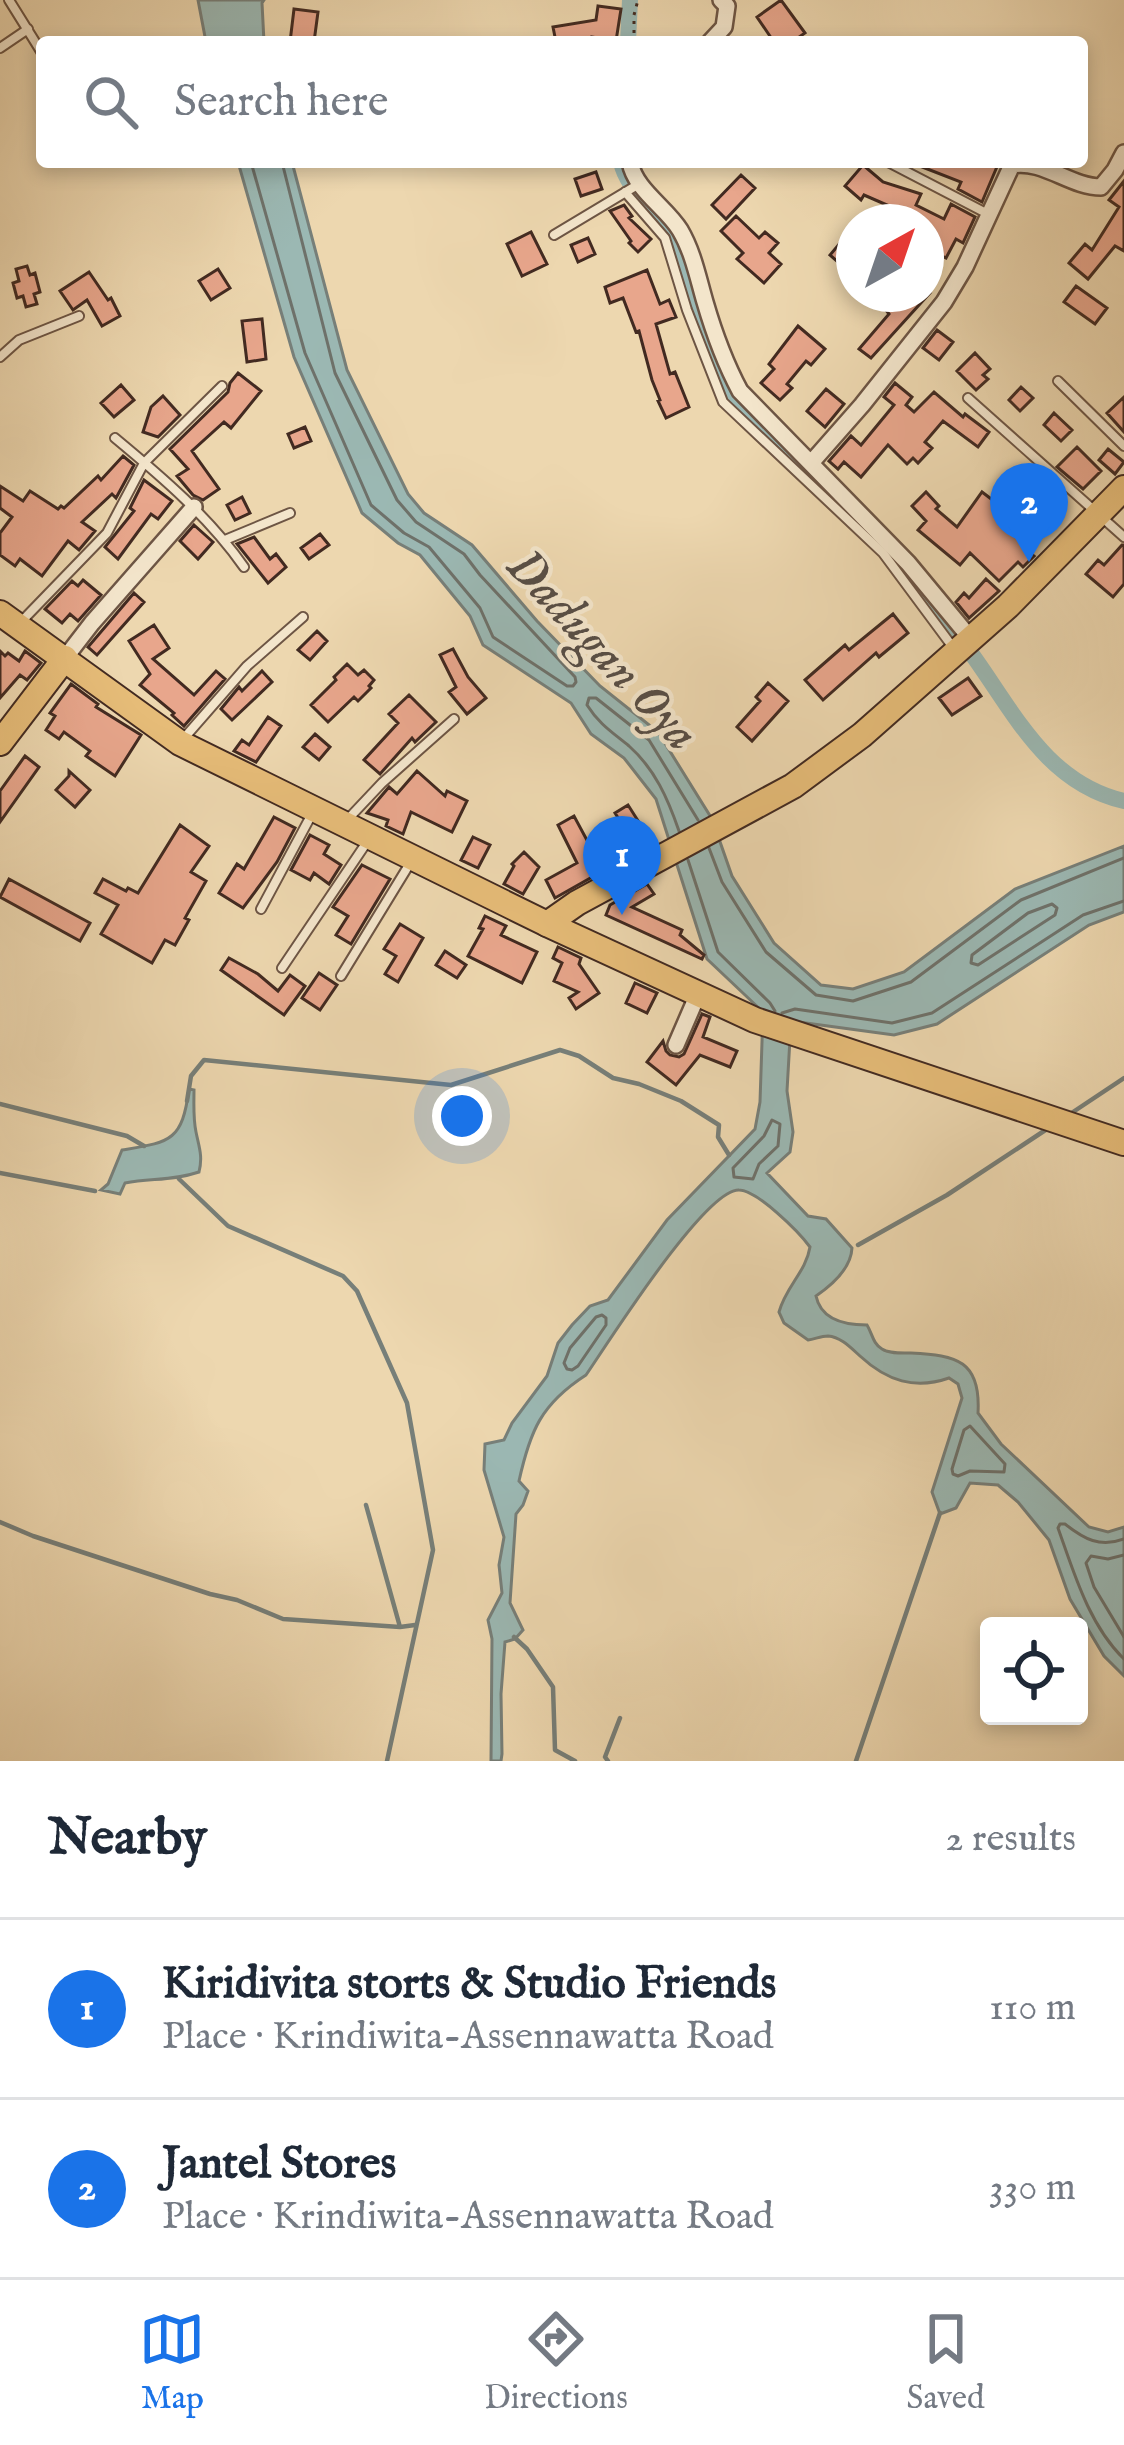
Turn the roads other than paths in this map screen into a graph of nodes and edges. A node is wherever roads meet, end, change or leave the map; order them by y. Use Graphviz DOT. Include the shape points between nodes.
graph roads {
  1 [pos="9,0"];
  2 [pos="721,0"];
  3 [pos="28,29"];
  4 [pos="716,36"];
  5 [pos="36,43"];
  6 [pos="0,49"];
  7 [pos="1124,153"];
  8 [pos="631,168"];
  9 [pos="899,168"];
  10 [pos="1011,168"];
  11 [pos="1039,168"];
  12 [pos="640,183"];
  13 [pos="625,192"];
  14 [pos="989,215"];
  15 [pos="554,235"];
  16 [pos="79,316"];
  17 [pos="0,357"];
  18 [pos="1058,381"];
  19 [pos="222,386"];
  20 [pos="968,398"];
  21 [pos="115,438"];
  22 [pos="1124,446"];
  23 [pos="144,463"];
  24 [pos="811,463"];
  25 [pos="1124,488"];
  26 [pos="194,507"];
  27 [pos="290,513"];
  28 [pos="1097,514"];
  29 [pos="1124,537"];
  30 [pos="225,541"];
  31 [pos="244,567"];
  32 [pos="303,617"];
  33 [pos="9,619"];
  34 [pos="963,646"];
  35 [pos="65,658"];
  36 [pos="454,719"];
  37 [pos="0,742"];
  38 [pos="180,743"];
  39 [pos="313,810"];
  40 [pos="343,825"];
  41 [pos="370,838"];
  42 [pos="412,859"];
  43 [pos="261,909"];
  44 [pos="547,924"];
  45 [pos="282,968"];
  46 [pos="341,976"];
  47 [pos="698,994"];
  48 [pos="676,1045"];
  49 [pos="1124,1143"];
  1 -- 3 [label="lane"];
  2 -- 4 [label="street" via="724,27"];
  3 -- 5 [label="lane"];
  3 -- 6 [label="lane"];
  7 -- 11 [label="street" via="1101,187"];
  8 -- 12 [label="street"];
  9 -- 14 [label="lane"];
  10 -- 14 [label="street"];
  12 -- 13 [label="lane"];
  12 -- 24 [label="street" via="679,227 740,391"];
  13 -- 15 [label="lane"];
  13 -- 34 [label="lane" via="665,238 723,402 883,553"];
  14 -- 24 [label="street" via="944,302"];
  16 -- 17 [label="lane" via="19,340"];
  18 -- 22 [label="lane"];
  19 -- 23 [label="lane"];
  20 -- 28 [label="lane"];
  21 -- 23 [label="lane"];
  23 -- 26 [label="lane"];
  23 -- 33 [label="lane" via="91,552"];
  24 -- 34 [label="street" via="908,563"];
  25 -- 28 [label="main road"];
  26 -- 30 [label="lane"];
  26 -- 35 [label="street"];
  27 -- 30 [label="lane"];
  28 -- 29 [label="lane"];
  28 -- 34 [label="main road"];
  30 -- 31 [label="lane"];
  32 -- 38 [label="lane"];
  33 -- 35 [label="main road"];
  34 -- 44 [label="main road" via="794,786"];
  35 -- 37 [label="main road"];
  35 -- 38 [label="main road"];
  36 -- 40 [label="lane"];
  38 -- 39 [label="main road"];
  39 -- 40 [label="main road"];
  39 -- 43 [label="lane"];
  40 -- 41 [label="main road"];
  41 -- 42 [label="main road"];
  41 -- 45 [label="lane"];
  42 -- 44 [label="main road"];
  42 -- 46 [label="lane"];
  44 -- 47 [label="main road"];
  47 -- 48 [label="street"];
  47 -- 49 [label="main road"];
}
